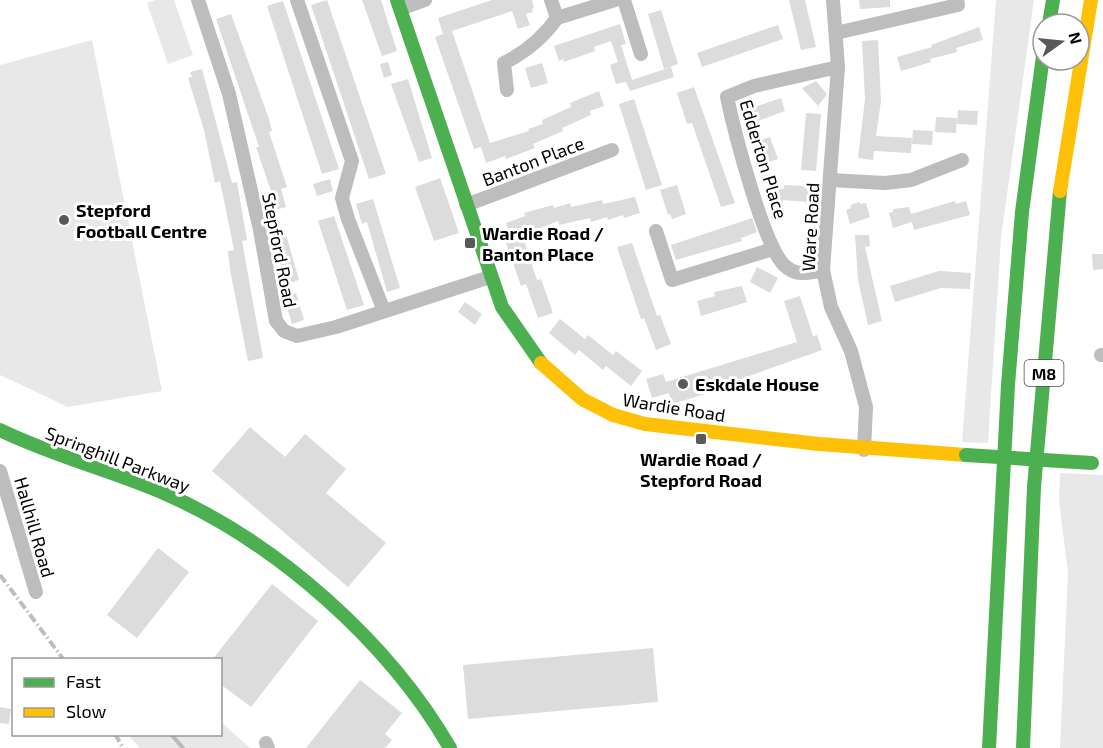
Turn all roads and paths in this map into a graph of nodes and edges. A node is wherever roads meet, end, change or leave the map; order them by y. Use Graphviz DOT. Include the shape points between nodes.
graph roads {
  1 [pos="198,0"];
  2 [pos="297,0"];
  3 [pos="425,0"];
  4 [pos="551,0"];
  5 [pos="615,0"];
  6 [pos="624,0"];
  7 [pos="833,0"];
  8 [pos="957,0"];
  9 [pos="1091,0"];
  10 [pos="399,4"];
  11 [pos="557,18"];
  12 [pos="836,33"];
  13 [pos="641,54"];
  14 [pos="838,67"];
  15 [pos="1041,72"];
  16 [pos="507,90"];
  17 [pos="612,150"];
  18 [pos="962,160"];
  19 [pos="830,180"];
  20 [pos="466,205"];
  21 [pos="656,231"];
  22 [pos="773,249"];
  23 [pos="823,270"];
  24 [pos="490,277"];
  25 [pos="384,311"];
  26 [pos="1,435"];
  27 [pos="864,450"];
  28 [pos="1098,464"];
  29 [pos="0,471"];
  30 [pos="36,592"];
  31 [pos="450,748"];
  32 [pos="989,748"];
  33 [pos="1023,748"];
  1 -- 25 [label="street, Stepford Road" via="229,94 276,321 284,331 297,336"];
  2 -- 25 [label="street" via="352,161 342,198"];
  3 -- 10 [label="street"];
  4 -- 11 [label="street"];
  5 -- 11 [label="street"];
  6 -- 13 [label="street"];
  7 -- 12 [label="street, Ware Road"];
  8 -- 12 [label="street" via="958,5"];
  9 -- 33 [label="main road, M8" via="1062,167 1034,488"];
  10 -- 20 [label="main road, Wardie Road"];
  11 -- 16 [label="street" via="547,33 504,63"];
  12 -- 14 [label="street, Ware Road"];
  14 -- 19 [label="street, Ware Road"];
  14 -- 22 [label="street, Edderton Place" via="754,86 727,97 735,134"];
  15 -- 32 [label="main road, M8" via="1023,201 1010,362"];
  17 -- 20 [label="street, Banton Place"];
  18 -- 19 [label="street" via="911,180"];
  19 -- 23 [label="street, Ware Road"];
  20 -- 24 [label="main road, Wardie Road"];
  21 -- 22 [label="street" via="672,280"];
  22 -- 23 [label="street, Edderton Place" via="785,266 799,274"];
  23 -- 27 [label="street, Ware Road" via="831,307 851,351 866,407"];
  24 -- 25 [label="street, Stepford Road"];
  24 -- 27 [label="main road, Wardie Road" via="511,323 535,356 555,378 595,407 617,417 663,427"];
  26 -- 31 [label="main road, Springhill Parkway" via="168,495 236,530 310,582 382,656 439,727"];
  27 -- 28 [label="main road, Wardie Road, bridge"];
  29 -- 30 [label="street, Hallhill Road"];
}
